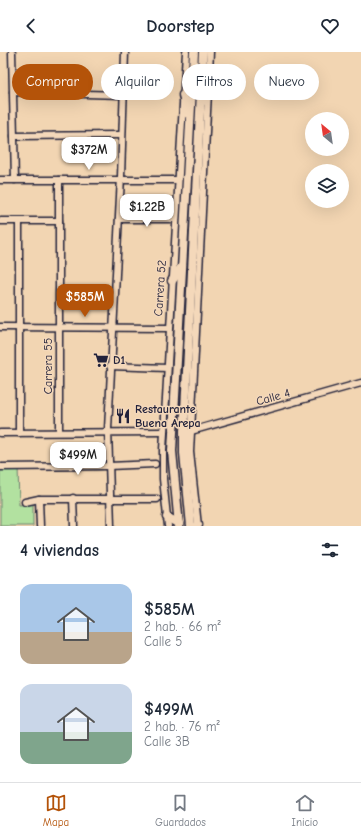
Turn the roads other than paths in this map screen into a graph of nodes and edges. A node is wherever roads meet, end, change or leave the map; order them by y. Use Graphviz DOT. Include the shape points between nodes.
graph roads {
  1 [pos="12,52"];
  2 [pos="124,52"];
  3 [pos="186,52"];
  4 [pos="194,52"];
  5 [pos="203,52"];
  6 [pos="210,52"];
  7 [pos="12,64"];
  8 [pos="123,64"];
  9 [pos="185,64"];
  10 [pos="209,64"];
  11 [pos="13,100"];
  12 [pos="122,100"];
  13 [pos="183,100"];
  14 [pos="184,100"];
  15 [pos="206,100"];
  16 [pos="207,100"];
  17 [pos="190,122"];
  18 [pos="201,125"];
  19 [pos="122,135"];
  20 [pos="14,136"];
  21 [pos="0,180"];
  22 [pos="15,180"];
  23 [pos="59,180"];
  24 [pos="120,180"];
  25 [pos="178,180"];
  26 [pos="196,192"];
  27 [pos="203,199"];
  28 [pos="118,219"];
  29 [pos="175,219"];
  30 [pos="0,221"];
  31 [pos="19,221"];
  32 [pos="59,221"];
  33 [pos="182,265"];
  34 [pos="172,281"];
  35 [pos="0,327"];
  36 [pos="59,327"];
  37 [pos="20,328"];
  38 [pos="113,328"];
  39 [pos="169,328"];
  40 [pos="110,366"];
  41 [pos="167,368"];
  42 [pos="361,384"];
  43 [pos="191,431"];
  44 [pos="59,432"];
  45 [pos="108,432"];
  46 [pos="164,432"];
  47 [pos="0,433"];
  48 [pos="18,433"];
  49 [pos="155,464"];
  50 [pos="109,466"];
  51 [pos="0,467"];
  52 [pos="73,498"];
  53 [pos="40,499"];
  54 [pos="157,499"];
  55 [pos="110,500"];
  56 [pos="25,502"];
  57 [pos="167,517"];
  58 [pos="179,525"];
  59 [pos="40,526"];
  60 [pos="74,526"];
  61 [pos="111,526"];
  62 [pos="168,526"];
  63 [pos="196,526"];
  1 -- 7 [label="street"];
  2 -- 8 [label="street"];
  3 -- 9 [label="street, Carrera 52"];
  4 -- 17 [label="main road, Carrera 52"];
  5 -- 18 [label="main road"];
  6 -- 10 [label="street"];
  11 -- 20 [label="street"];
  12 -- 19 [label="street"];
  13 -- 25 [label="street, Carrera 52"];
  14 -- 17 [label="main road"];
  15 -- 18 [label="main road"];
  16 -- 27 [label="street"];
  17 -- 33 [label="main road, Carrera 52"];
  18 -- 26 [label="main road"];
  19 -- 20 [label="street"];
  19 -- 24 [label="street"];
  20 -- 22 [label="street"];
  21 -- 22 [label="street"];
  22 -- 23 [label="street"];
  23 -- 24 [label="street"];
  23 -- 32 [label="street, Carrera 55"];
  24 -- 25 [label="street"];
  24 -- 28 [label="street"];
  25 -- 29 [label="street, Carrera 52"];
  26 -- 27 [label="main road"];
  26 -- 63 [label="main road" via="184,453"];
  27 -- 43 [label="street"];
  28 -- 29 [label="street"];
  28 -- 38 [label="street"];
  29 -- 34 [label="street, Carrera 52"];
  30 -- 31 [label="street"];
  31 -- 32 [label="street"];
  31 -- 37 [label="street"];
  32 -- 36 [label="street, Carrera 55"];
  33 -- 34 [label="main road"];
  33 -- 58 [label="main road, Carrera 52" via="172,451"];
  34 -- 39 [label="street, Carrera 52"];
  35 -- 37 [label="street"];
  36 -- 37 [label="street"];
  36 -- 38 [label="street"];
  36 -- 44 [label="street, Carrera 55"];
  37 -- 48 [label="street"];
  38 -- 39 [label="street"];
  38 -- 40 [label="street"];
  39 -- 41 [label="street, Carrera 52"];
  40 -- 41 [label="street"];
  40 -- 45 [label="street"];
  41 -- 46 [label="street, Carrera 52"];
  42 -- 43 [label="street, Calle 4"];
  43 -- 63 [label="street" via="190,452"];
  44 -- 45 [label="street"];
  44 -- 48 [label="street"];
  45 -- 46 [label="street"];
  45 -- 50 [label="street"];
  46 -- 57 [label="street, Carrera 52" via="163,479"];
  47 -- 48 [label="street"];
  49 -- 50 [label="street"];
  50 -- 51 [label="street"];
  50 -- 55 [label="street"];
  52 -- 53 [label="street"];
  52 -- 55 [label="street"];
  52 -- 60 [label="street"];
  53 -- 56 [label="street"];
  53 -- 59 [label="street"];
  54 -- 55 [label="street"];
  55 -- 61 [label="street"];
  57 -- 58 [label="main road"];
  57 -- 62 [label="street, Carrera 52"];
}
